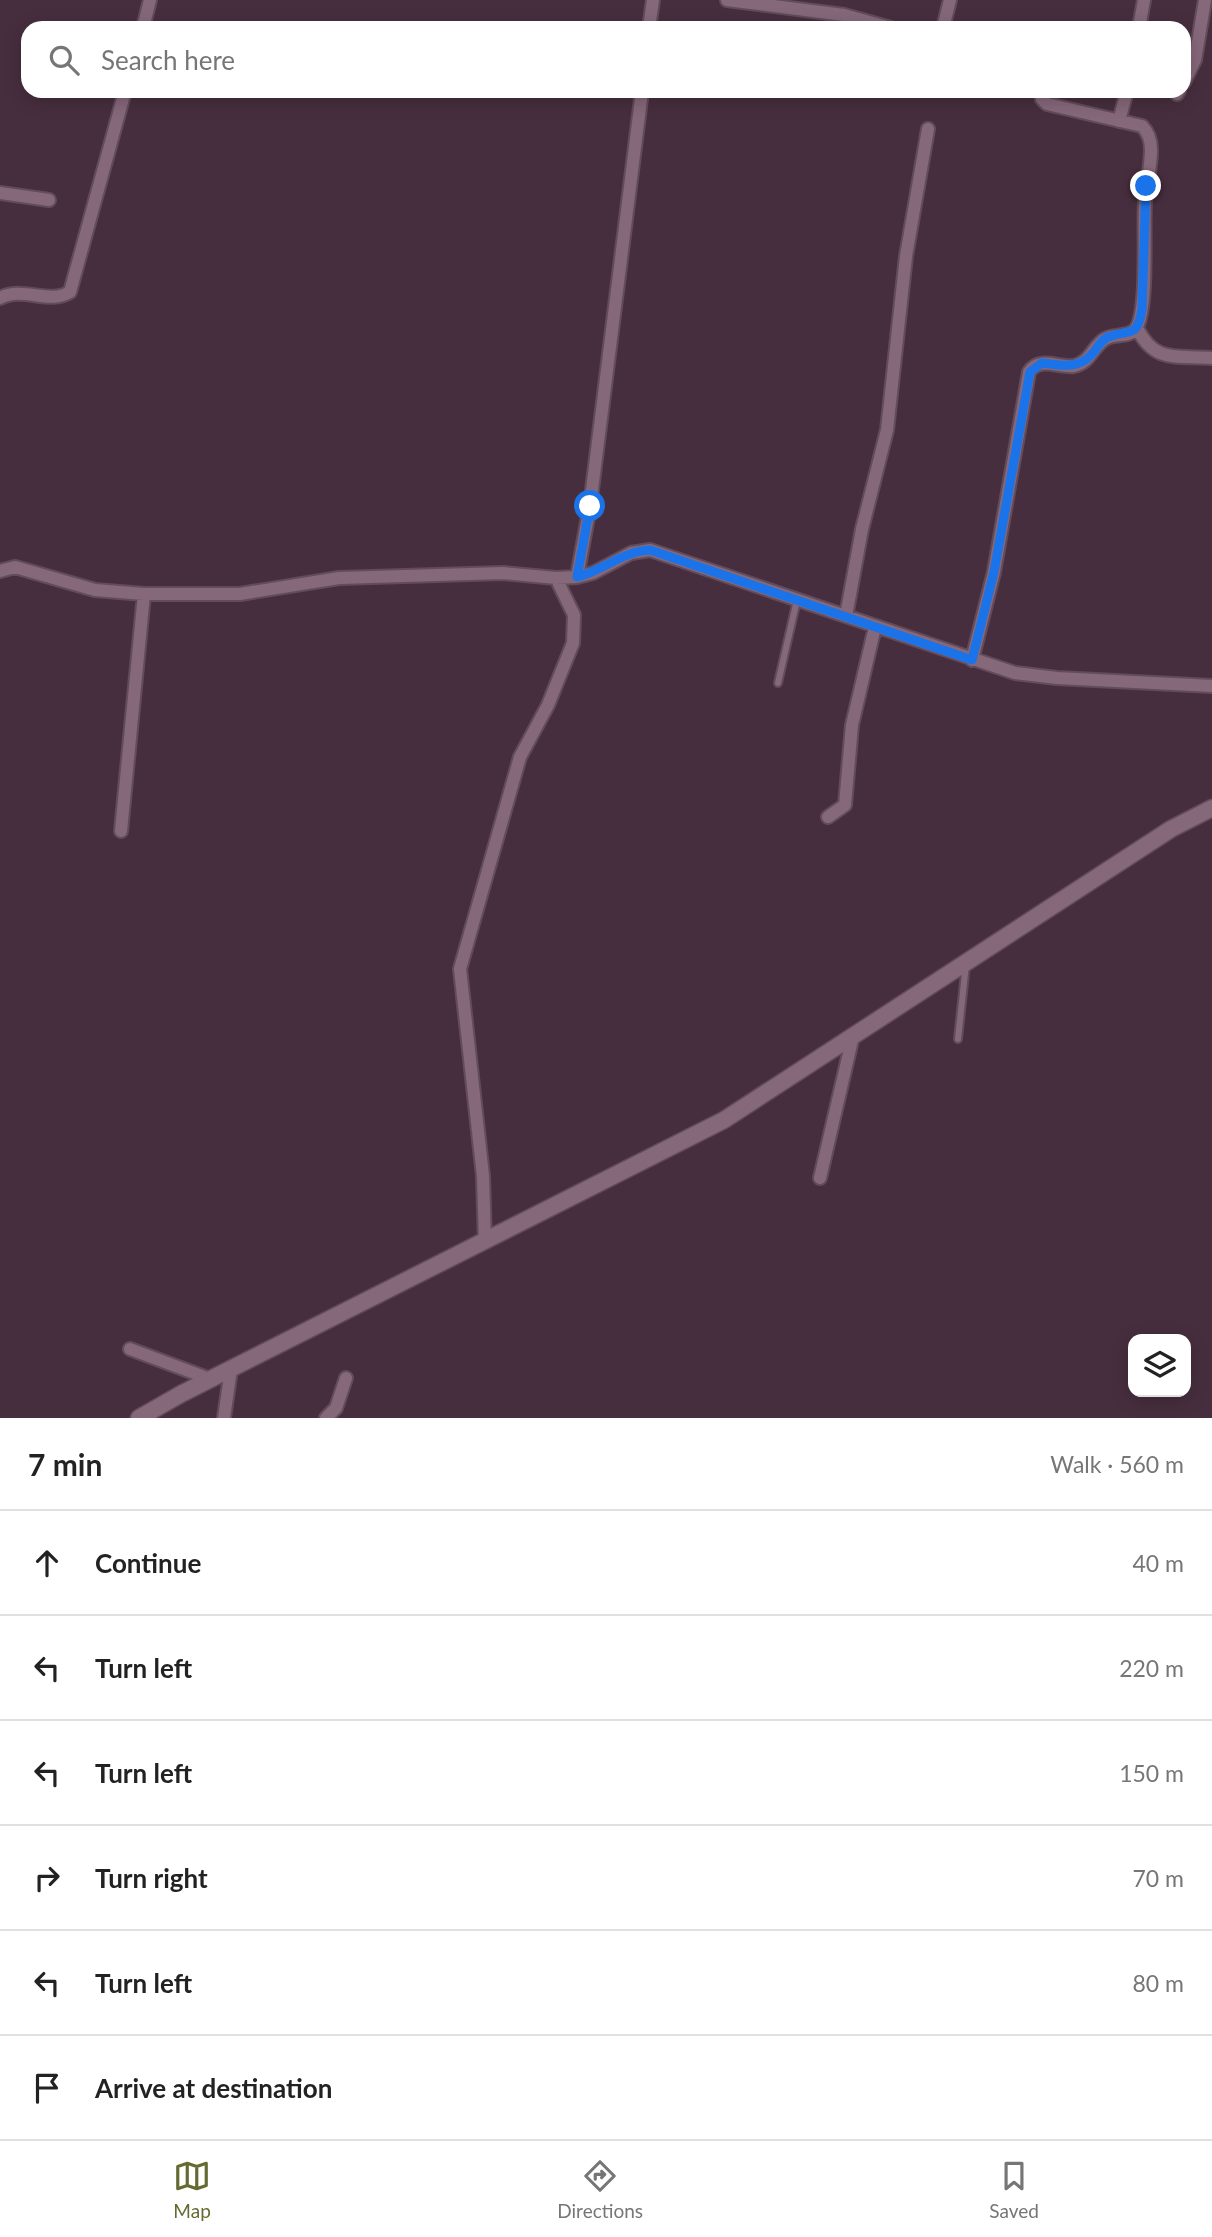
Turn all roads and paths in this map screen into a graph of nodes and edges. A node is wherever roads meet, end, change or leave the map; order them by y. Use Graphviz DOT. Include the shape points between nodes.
graph roads {
  1 [pos="150,0"];
  2 [pos="653,0"];
  3 [pos="727,0"];
  4 [pos="950,0"];
  5 [pos="1144,0"];
  6 [pos="1205,0"];
  7 [pos="145,21"];
  8 [pos="650,21"];
  9 [pos="866,21"];
  10 [pos="945,21"];
  11 [pos="1140,21"];
  12 [pos="1191,68"];
  13 [pos="123,98"];
  14 [pos="641,98"];
  15 [pos="1042,98"];
  16 [pos="1125,98"];
  17 [pos="1119,121"];
  18 [pos="928,129"];
  19 [pos="0,192"];
  20 [pos="49,200"];
  21 [pos="0,298"];
  22 [pos="1137,328"];
  23 [pos="1212,358"];
  24 [pos="0,571"];
  25 [pos="577,577"];
  26 [pos="556,579"];
  27 [pos="144,594"];
  28 [pos="797,600"];
  29 [pos="846,616"];
  30 [pos="875,627"];
  31 [pos="972,660"];
  32 [pos="778,684"];
  33 [pos="1212,685"];
  34 [pos="1212,808"];
  35 [pos="828,817"];
  36 [pos="121,831"];
  37 [pos="967,962"];
  38 [pos="853,1036"];
  39 [pos="958,1039"];
  40 [pos="820,1178"];
  41 [pos="485,1242"];
  42 [pos="130,1349"];
  43 [pos="231,1369"];
  44 [pos="346,1378"];
  45 [pos="210,1379"];
  46 [pos="139,1418"];
  47 [pos="224,1418"];
  48 [pos="326,1418"];
  1 -- 7 [label="street"];
  2 -- 8 [label="street"];
  3 -- 9 [label="street"];
  4 -- 10 [label="street"];
  5 -- 11 [label="street"];
  6 -- 12 [label="street"];
  13 -- 21 [label="street" via="70,292 55,297 17,292"];
  14 -- 25 [label="street"];
  15 -- 17 [label="street" via="1047,104"];
  16 -- 17 [label="street"];
  17 -- 22 [label="street" via="1142,126 1150,140 1142,309"];
  18 -- 29 [label="street" via="906,256 887,430"];
  19 -- 20 [label="street"];
  22 -- 23 [label="street" via="1146,345 1160,354"];
  22 -- 31 [label="street" via="1102,341 1074,366 1042,363 1030,372 994,572"];
  24 -- 27 [label="street" via="15,567 76,587"];
  25 -- 26 [label="street"];
  25 -- 28 [label="street" via="631,553 650,550"];
  26 -- 27 [label="street" via="503,573 339,578 240,594"];
  26 -- 41 [label="street" via="574,615 573,643 520,757 460,969 483,1176"];
  27 -- 36 [label="street"];
  28 -- 29 [label="street"];
  28 -- 32 [label="lane"];
  29 -- 30 [label="street"];
  30 -- 31 [label="street"];
  30 -- 35 [label="street" via="852,725 845,805"];
  31 -- 33 [label="street" via="1035,676"];
  34 -- 37 [label="street" via="1171,829"];
  37 -- 38 [label="street"];
  37 -- 39 [label="lane"];
  38 -- 40 [label="street"];
  38 -- 41 [label="street" via="724,1120"];
  41 -- 43 [label="street"];
  42 -- 45 [label="street"];
  43 -- 45 [label="street"];
  43 -- 47 [label="street"];
  44 -- 48 [label="street" via="336,1408"];
  45 -- 46 [label="street"];
}
